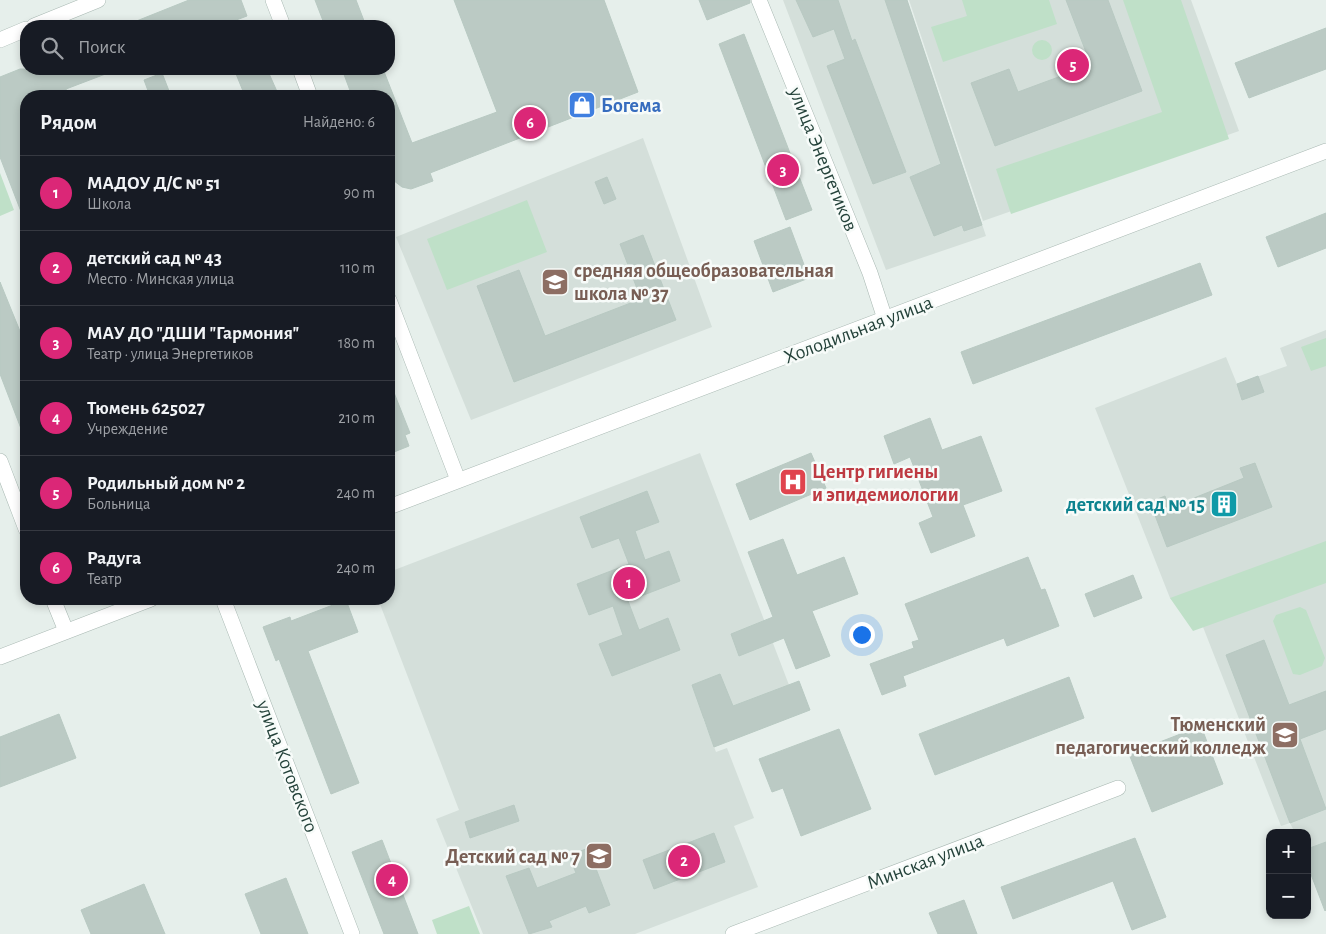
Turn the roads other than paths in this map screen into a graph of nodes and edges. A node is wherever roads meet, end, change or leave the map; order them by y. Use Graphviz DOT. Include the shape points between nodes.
graph roads {
  1 [pos="98,0"];
  2 [pos="273,0"];
  3 [pos="759,0"];
  4 [pos="68,6"];
  5 [pos="44,20"];
  6 [pos="281,20"];
  7 [pos="20,32"];
  8 [pos="0,40"];
  9 [pos="302,75"];
  10 [pos="308,90"];
  11 [pos="1326,151"];
  12 [pos="395,316"];
  13 [pos="885,319"];
  14 [pos="0,461"];
  15 [pos="458,480"];
  16 [pos="395,505"];
  17 [pos="20,513"];
  18 [pos="55,605"];
  19 [pos="135,605"];
  20 [pos="225,605"];
  21 [pos="66,631"];
  22 [pos="0,657"];
  23 [pos="1118,788"];
  24 [pos="352,934"];
  25 [pos="733,934"];
  1 -- 4 [label="street"];
  2 -- 6 [label="street"];
  3 -- 13 [label="street, улица Энергетиков" via="870,273"];
  4 -- 5 [label="street"];
  7 -- 8 [label="street"];
  9 -- 10 [label="street"];
  11 -- 13 [label="street, Холодильная улица"];
  12 -- 15 [label="street"];
  13 -- 15 [label="street, Холодильная улица"];
  14 -- 17 [label="street"];
  15 -- 16 [label="street, Холодильная улица"];
  18 -- 21 [label="street"];
  19 -- 21 [label="street"];
  20 -- 24 [label="street, улица Котовского"];
  21 -- 22 [label="street"];
  23 -- 25 [label="street, Минская улица"];
}
